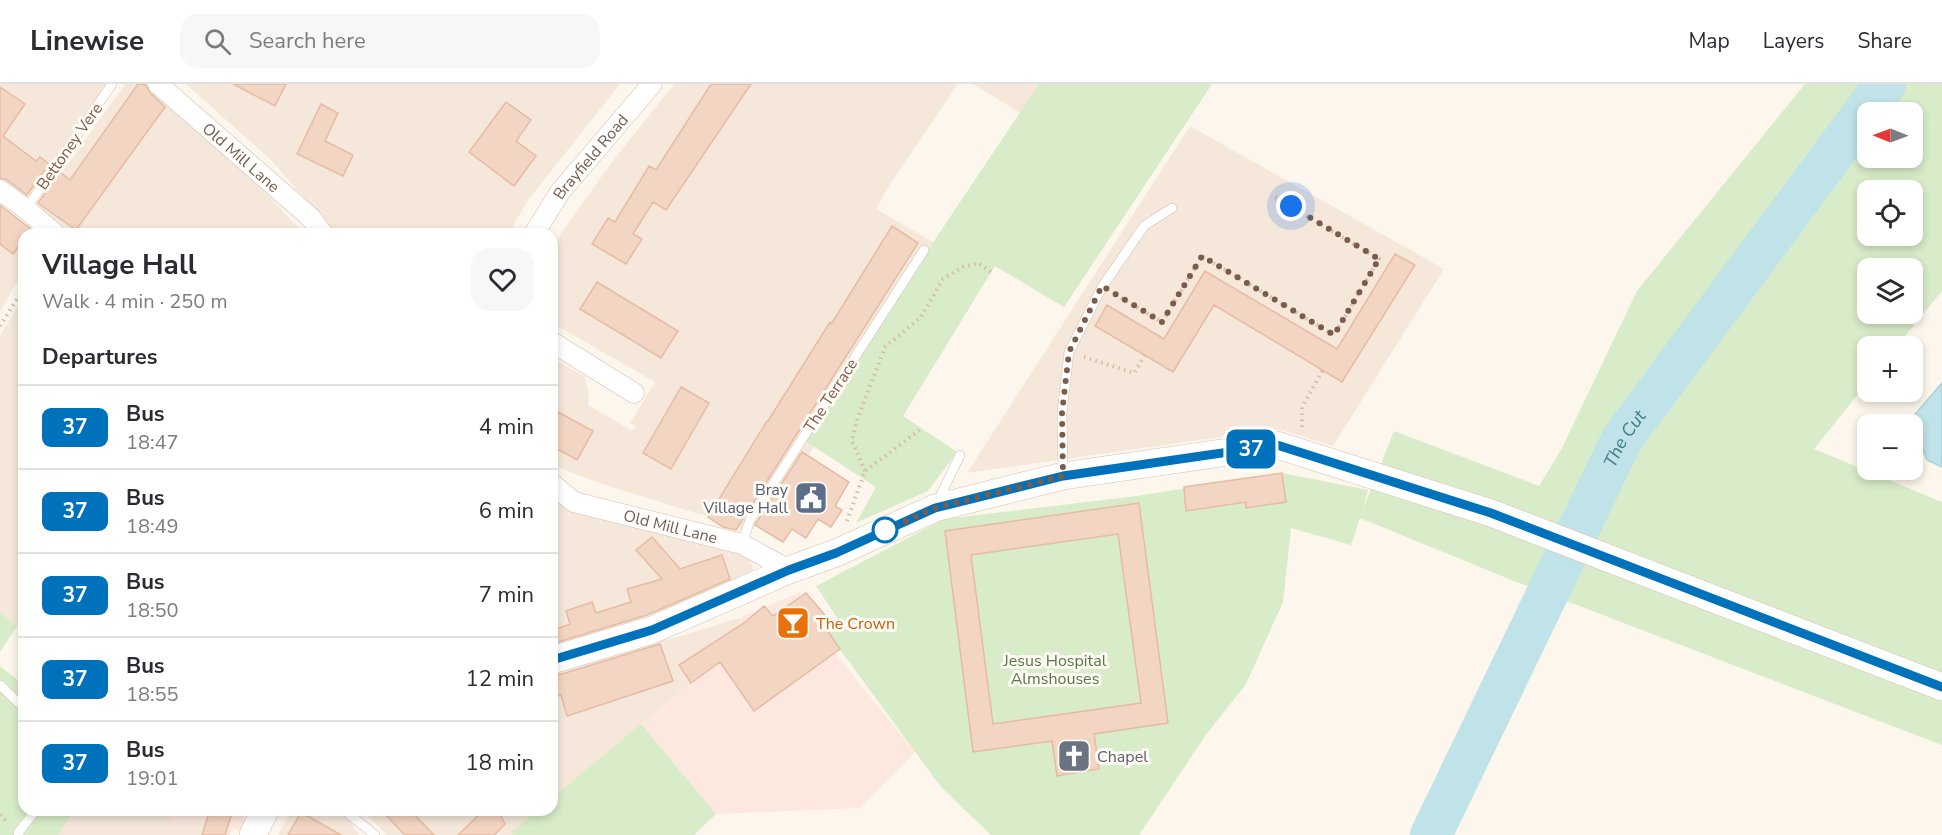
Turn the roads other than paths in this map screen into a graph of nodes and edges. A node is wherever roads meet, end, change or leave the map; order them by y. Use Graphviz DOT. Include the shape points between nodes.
graph roads {
  1 [pos="112,84"];
  2 [pos="158,84"];
  3 [pos="652,84"];
  4 [pos="0,190"];
  5 [pos="1172,208"];
  6 [pos="26,209"];
  7 [pos="48,228"];
  8 [pos="318,228"];
  9 [pos="538,228"];
  10 [pos="924,250"];
  11 [pos="558,346"];
  12 [pos="634,393"];
  13 [pos="960,455"];
  14 [pos="1063,476"];
  15 [pos="558,489"];
  16 [pos="935,508"];
  17 [pos="742,544"];
  18 [pos="789,570"];
  19 [pos="558,658"];
  20 [pos="0,686"];
  21 [pos="1942,687"];
  22 [pos="18,702"];
  23 [pos="31,816"];
  24 [pos="263,816"];
  25 [pos="351,816"];
  26 [pos="19,835"];
  27 [pos="253,835"];
  28 [pos="375,835"];
  1 -- 6 [label="lane, Bettoney Vere"];
  2 -- 8 [label="street, Old Mill Lane"];
  3 -- 9 [label="street, Brayfield Road" via="560,192"];
  4 -- 6 [label="street"];
  5 -- 14 [label="lane" via="1144,226 1102,286 1069,352 1062,413"];
  6 -- 7 [label="street"];
  10 -- 17 [label="lane, The Terrace" via="750,520"];
  11 -- 12 [label="street"];
  13 -- 16 [label="lane"];
  14 -- 16 [label="main road"];
  14 -- 21 [label="main road" via="1290,449 1491,513"];
  15 -- 17 [label="street, Old Mill Lane" via="574,502"];
  16 -- 18 [label="main road"];
  17 -- 18 [label="street, Old Mill Lane"];
  18 -- 19 [label="main road" via="652,630"];
  20 -- 22 [label="lane"];
  23 -- 26 [label="lane"];
  24 -- 27 [label="main road"];
  25 -- 28 [label="lane"];
}
